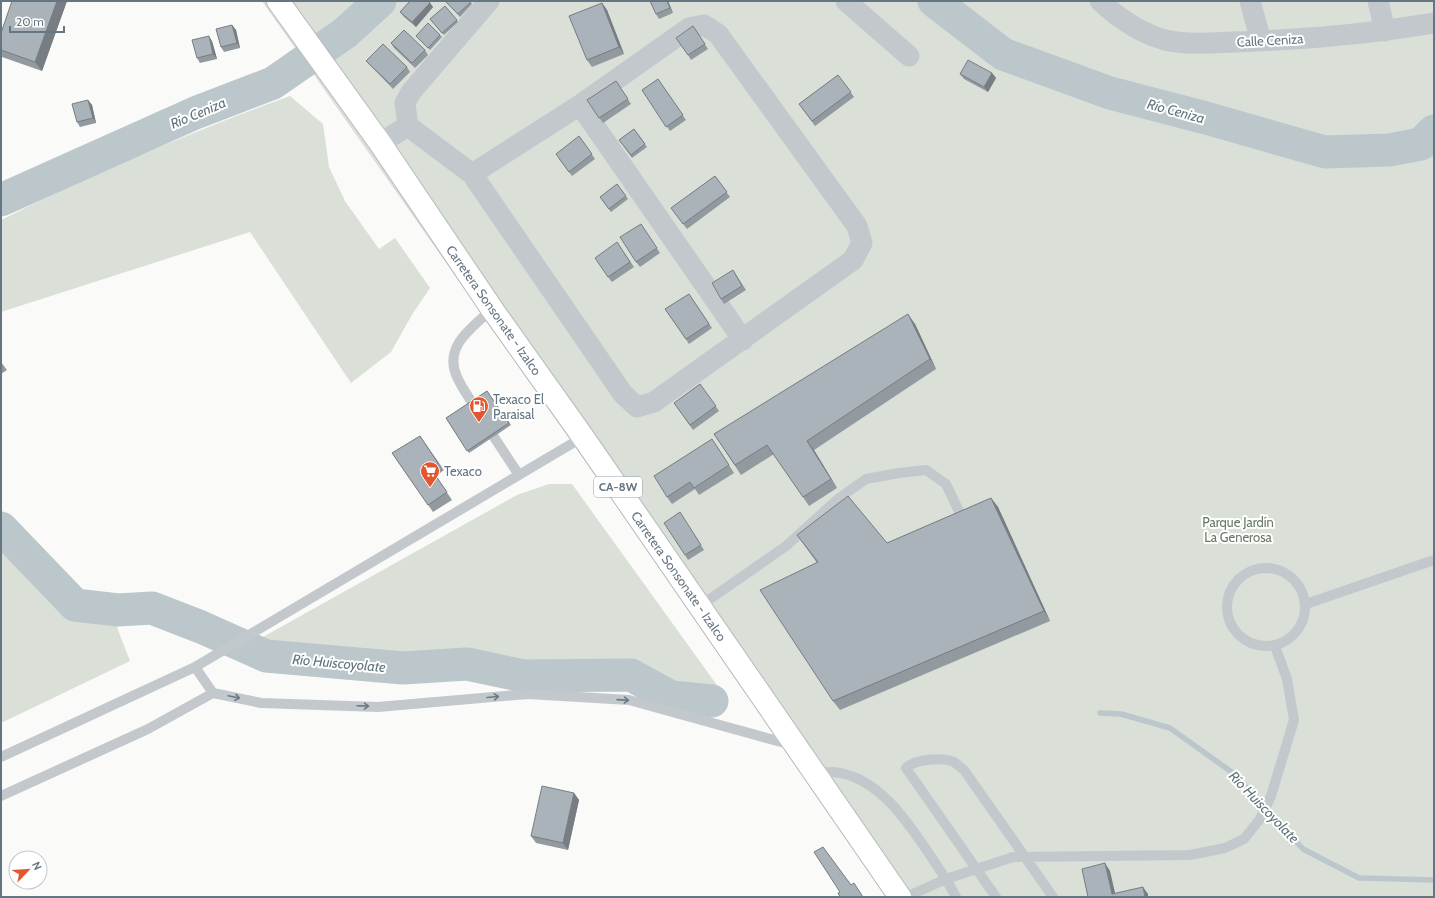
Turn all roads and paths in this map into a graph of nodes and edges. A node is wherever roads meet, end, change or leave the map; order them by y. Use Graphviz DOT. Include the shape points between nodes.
graph roads {
  1 [pos="488,1"];
  2 [pos="846,1"];
  3 [pos="1250,1"];
  4 [pos="1378,1"];
  5 [pos="278,2"];
  6 [pos="1107,5"];
  7 [pos="1434,23"];
  8 [pos="1385,31"];
  9 [pos="1260,41"];
  10 [pos="909,56"];
  11 [pos="580,105"];
  12 [pos="408,126"];
  13 [pos="380,143"];
  14 [pos="472,174"];
  15 [pos="492,309"];
  16 [pos="743,340"];
  17 [pos="473,404"];
  18 [pos="494,437"];
  19 [pos="583,437"];
  20 [pos="519,475"];
  21 [pos="964,522"];
  22 [pos="1434,560"];
  23 [pos="1306,604"];
  24 [pos="700,606"];
  25 [pos="1275,646"];
  26 [pos="195,667"];
  27 [pos="213,693"];
  28 [pos="796,746"];
  29 [pos="1,757"];
  30 [pos="815,773"];
  31 [pos="1,796"];
  32 [pos="1026,857"];
  33 [pos="977,869"];
  34 [pos="946,880"];
  35 [pos="900,897"];
  36 [pos="906,897"];
  37 [pos="956,897"];
  38 [pos="996,897"];
  39 [pos="1053,897"];
  1 -- 12 [label="street" via="411,92 405,103"];
  2 -- 10 [label="street"];
  3 -- 9 [label="street"];
  4 -- 8 [label="street"];
  5 -- 13 [label="main road, Carretera Sonsonate - Izalco / CA-8W"];
  6 -- 9 [label="street, Calle Ceniza" via="1138,30 1165,40 1190,43"];
  7 -- 8 [label="street, Calle Ceniza"];
  8 -- 9 [label="street, Calle Ceniza"];
  11 -- 14 [label="street"];
  11 -- 16 [label="street"];
  11 -- 16 [label="street" via="689,28 704,25 718,34 857,226 862,243 853,260"];
  12 -- 13 [label="street"];
  12 -- 14 [label="street"];
  13 -- 15 [label="main road, Carretera Sonsonate - Izalco / CA-8W"];
  14 -- 16 [label="street" via="623,394 637,407 654,402"];
  15 -- 17 [label="lane" via="459,340 452,357 456,376"];
  15 -- 19 [label="main road, Carretera Sonsonate - Izalco / CA-8W"];
  18 -- 20 [label="lane"];
  19 -- 20 [label="lane"];
  19 -- 24 [label="main road, Carretera Sonsonate - Izalco / CA-8W"];
  20 -- 26 [label="lane"];
  21 -- 24 [label="lane" via="946,484 926,470 899,472 866,480 838,499 786,546"];
  22 -- 23 [label="lane"];
  23 -- 25 [label="lane" via="1304,620 1297,632 1287,641"];
  23 -- 25 [label="lane" via="1296,582 1286,573 1274,568 1260,568 1247,572 1237,579 1230,590 1227,602 1227,615 1231,626 1239,636 1250,643 1262,647"];
  24 -- 28 [label="main road, Carretera Sonsonate - Izalco / CA-8W"];
  25 -- 32 [label="lane" via="1287,679 1294,720 1271,796 1260,819 1244,839 1225,848 1190,854"];
  26 -- 27 [label="lane"];
  26 -- 29 [label="lane"];
  27 -- 28 [label="lane, one-way" via="261,703 378,707 528,694 629,700"];
  27 -- 31 [label="lane" via="148,728"];
  28 -- 30 [label="main road, Carretera Sonsonate - Izalco / CA-8W"];
  30 -- 34 [label="lane" via="834,772 848,776 880,792 907,822"];
  30 -- 35 [label="main road, Carretera Sonsonate - Izalco / CA-8W"];
  32 -- 33 [label="lane" via="1013,857"];
  32 -- 33 [label="lane" via="964,770 954,762 932,759 910,763 906,768"];
  32 -- 39 [label="lane"];
  33 -- 34 [label="lane"];
  33 -- 38 [label="lane"];
  34 -- 36 [label="lane"];
  34 -- 37 [label="lane"];
}
